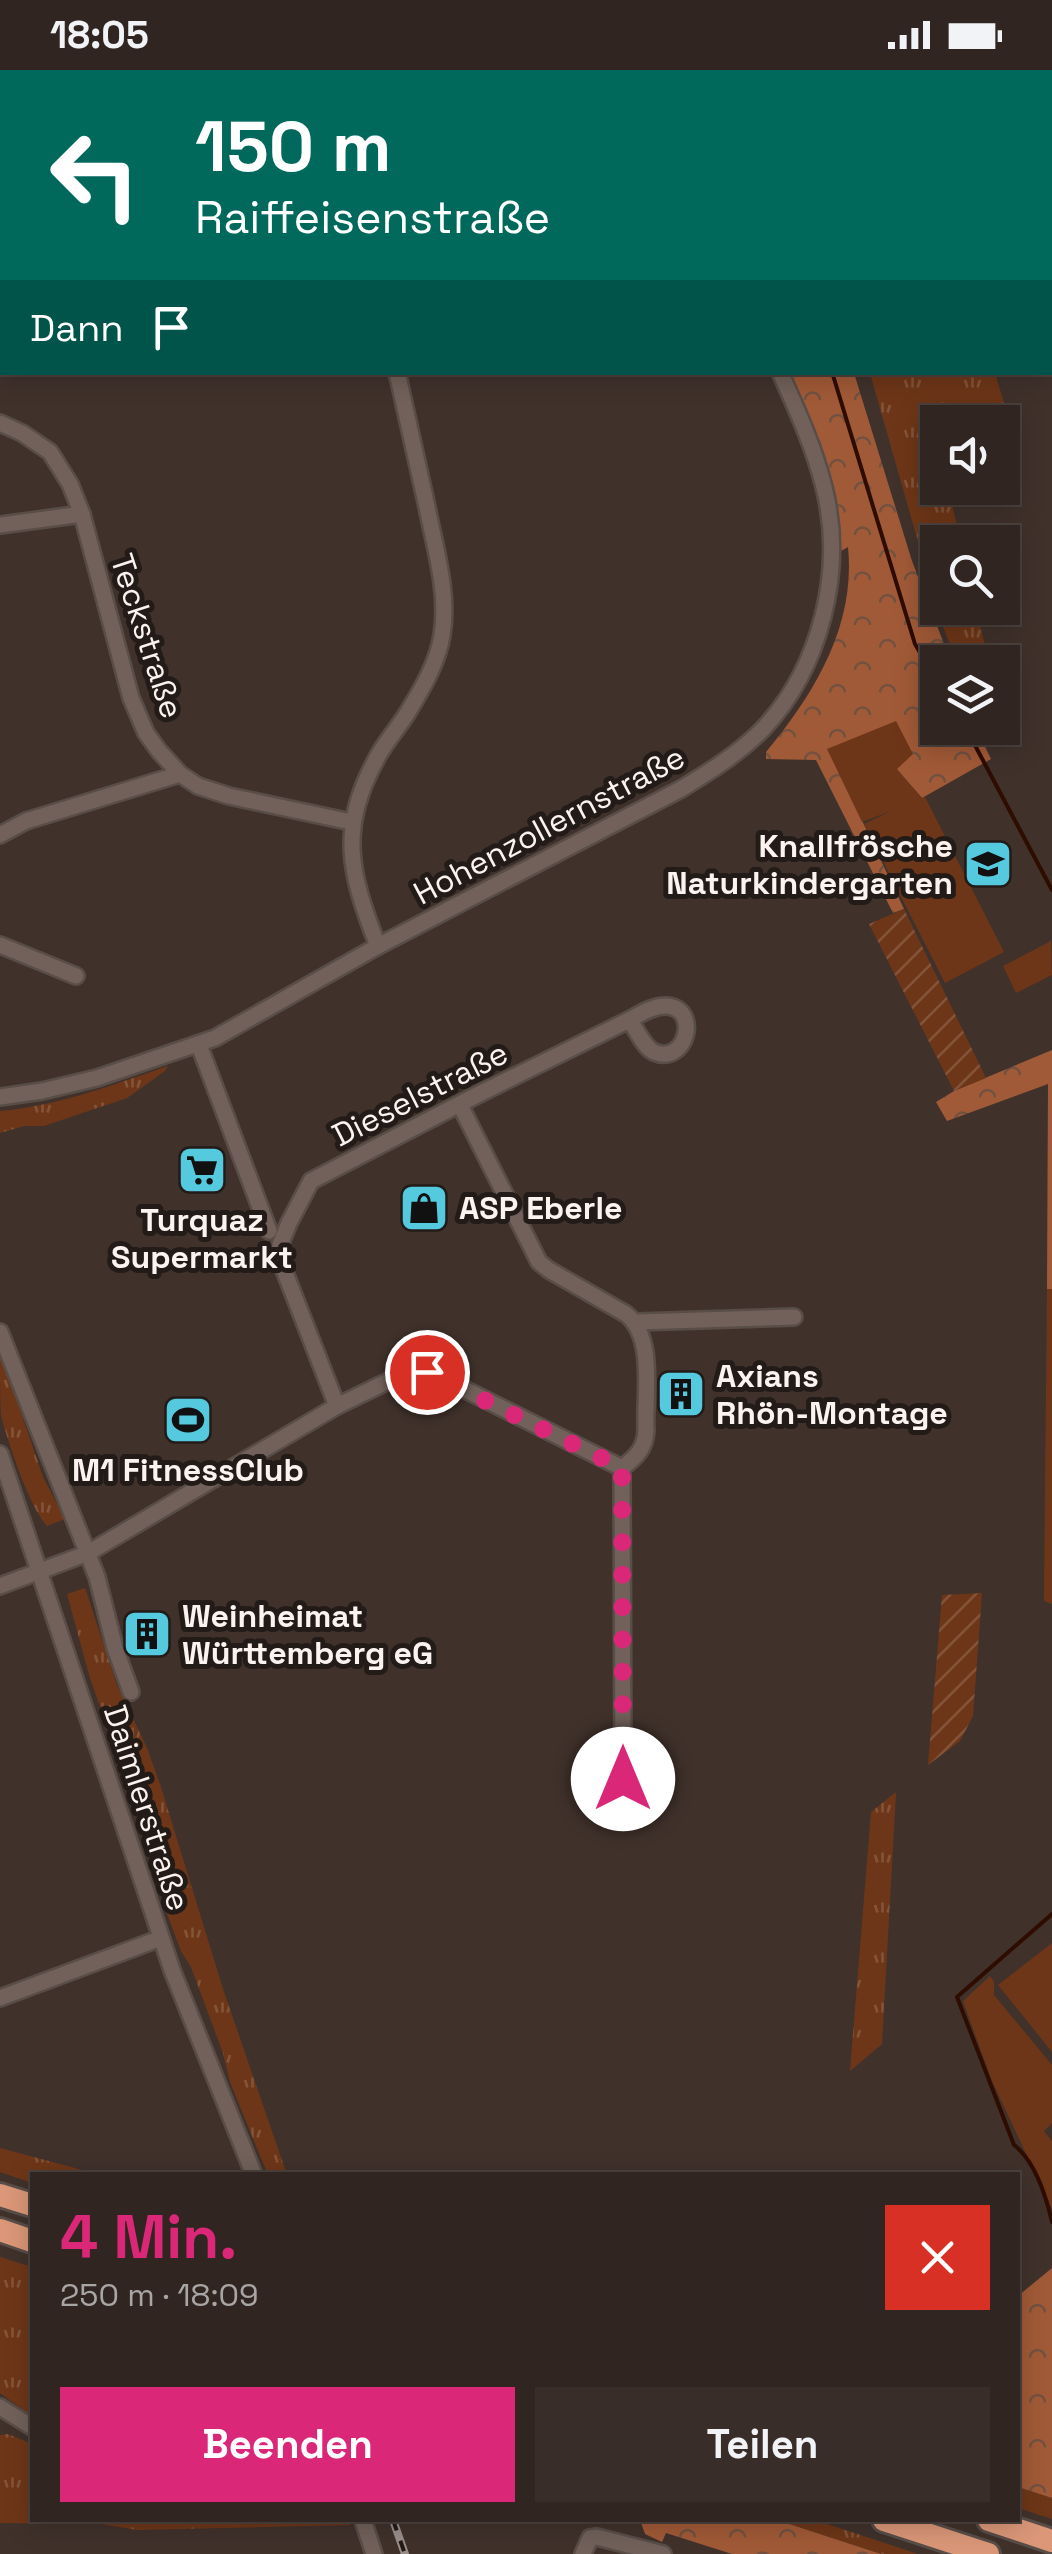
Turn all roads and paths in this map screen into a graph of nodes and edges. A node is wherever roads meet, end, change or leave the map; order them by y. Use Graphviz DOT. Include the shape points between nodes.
graph roads {
  1 [pos="399,375"];
  2 [pos="781,375"];
  3 [pos="0,423"];
  4 [pos="82,514"];
  5 [pos="0,525"];
  6 [pos="180,774"];
  7 [pos="351,822"];
  8 [pos="0,835"];
  9 [pos="0,945"];
  10 [pos="378,946"];
  11 [pos="76,976"];
  12 [pos="629,1020"];
  13 [pos="198,1045"];
  14 [pos="0,1097"];
  15 [pos="460,1105"];
  16 [pos="279,1258"];
  17 [pos="794,1317"];
  18 [pos="637,1322"];
  19 [pos="0,1332"];
  20 [pos="337,1406"];
  21 [pos="0,1454"];
  22 [pos="622,1468"];
  23 [pos="88,1553"];
  24 [pos="41,1573"];
  25 [pos="0,1586"];
  26 [pos="132,1692"];
  27 [pos="623,1779"];
  28 [pos="161,1938"];
  29 [pos="0,1998"];
  30 [pos="253,2172"];
  31 [pos="0,2195"];
  32 [pos="30,2204"];
  33 [pos="0,2230"];
  34 [pos="30,2240"];
  35 [pos="1,2410"];
  36 [pos="30,2426"];
  37 [pos="362,2522"];
  38 [pos="890,2522"];
  39 [pos="995,2522"];
  40 [pos="1052,2540"];
  41 [pos="374,2554"];
  42 [pos="584,2554"];
  43 [pos="663,2554"];
  44 [pos="988,2554"];
  1 -- 7 [label="street" via="440,570 442,635 420,692 379,753"];
  2 -- 10 [label="street, Hohenzollernstraße" via="816,456 831,535 818,636 791,692 762,730 681,789"];
  3 -- 4 [label="street, Teckstraße" via="50,452"];
  4 -- 5 [label="street"];
  4 -- 6 [label="street, Teckstraße" via="136,710"];
  6 -- 7 [label="street, Teckstraße" via="229,796"];
  6 -- 8 [label="street"];
  7 -- 10 [label="street" via="354,872"];
  9 -- 11 [label="street"];
  10 -- 13 [label="street, Hohenzollernstraße"];
  12 -- 15 [label="street, Dieselstraße"];
  13 -- 14 [label="street, Hohenzollernstraße" via="97,1078"];
  13 -- 16 [label="street"];
  15 -- 16 [label="street, Dieselstraße" via="310,1182"];
  15 -- 18 [label="street" via="540,1262"];
  16 -- 20 [label="street"];
  17 -- 18 [label="street"];
  18 -- 22 [label="street" via="645,1342 646,1440"];
  19 -- 23 [label="street"];
  20 -- 22 [label="street" via="403,1374 427,1372"];
  20 -- 23 [label="street"];
  21 -- 24 [label="street, Daimlerstraße"];
  22 -- 27 [label="street"];
  23 -- 24 [label="street"];
  23 -- 26 [label="street"];
  24 -- 25 [label="street"];
  24 -- 28 [label="street, Daimlerstraße"];
  28 -- 29 [label="street"];
  28 -- 30 [label="street, Daimlerstraße"];
  31 -- 32 [label="highway"];
  33 -- 34 [label="highway"];
  35 -- 36 [label="street"];
  37 -- 41 [label="street"];
  38 -- 44 [label="highway"];
  39 -- 40 [label="highway"];
  42 -- 43 [label="street" via="596,2537"];
}
